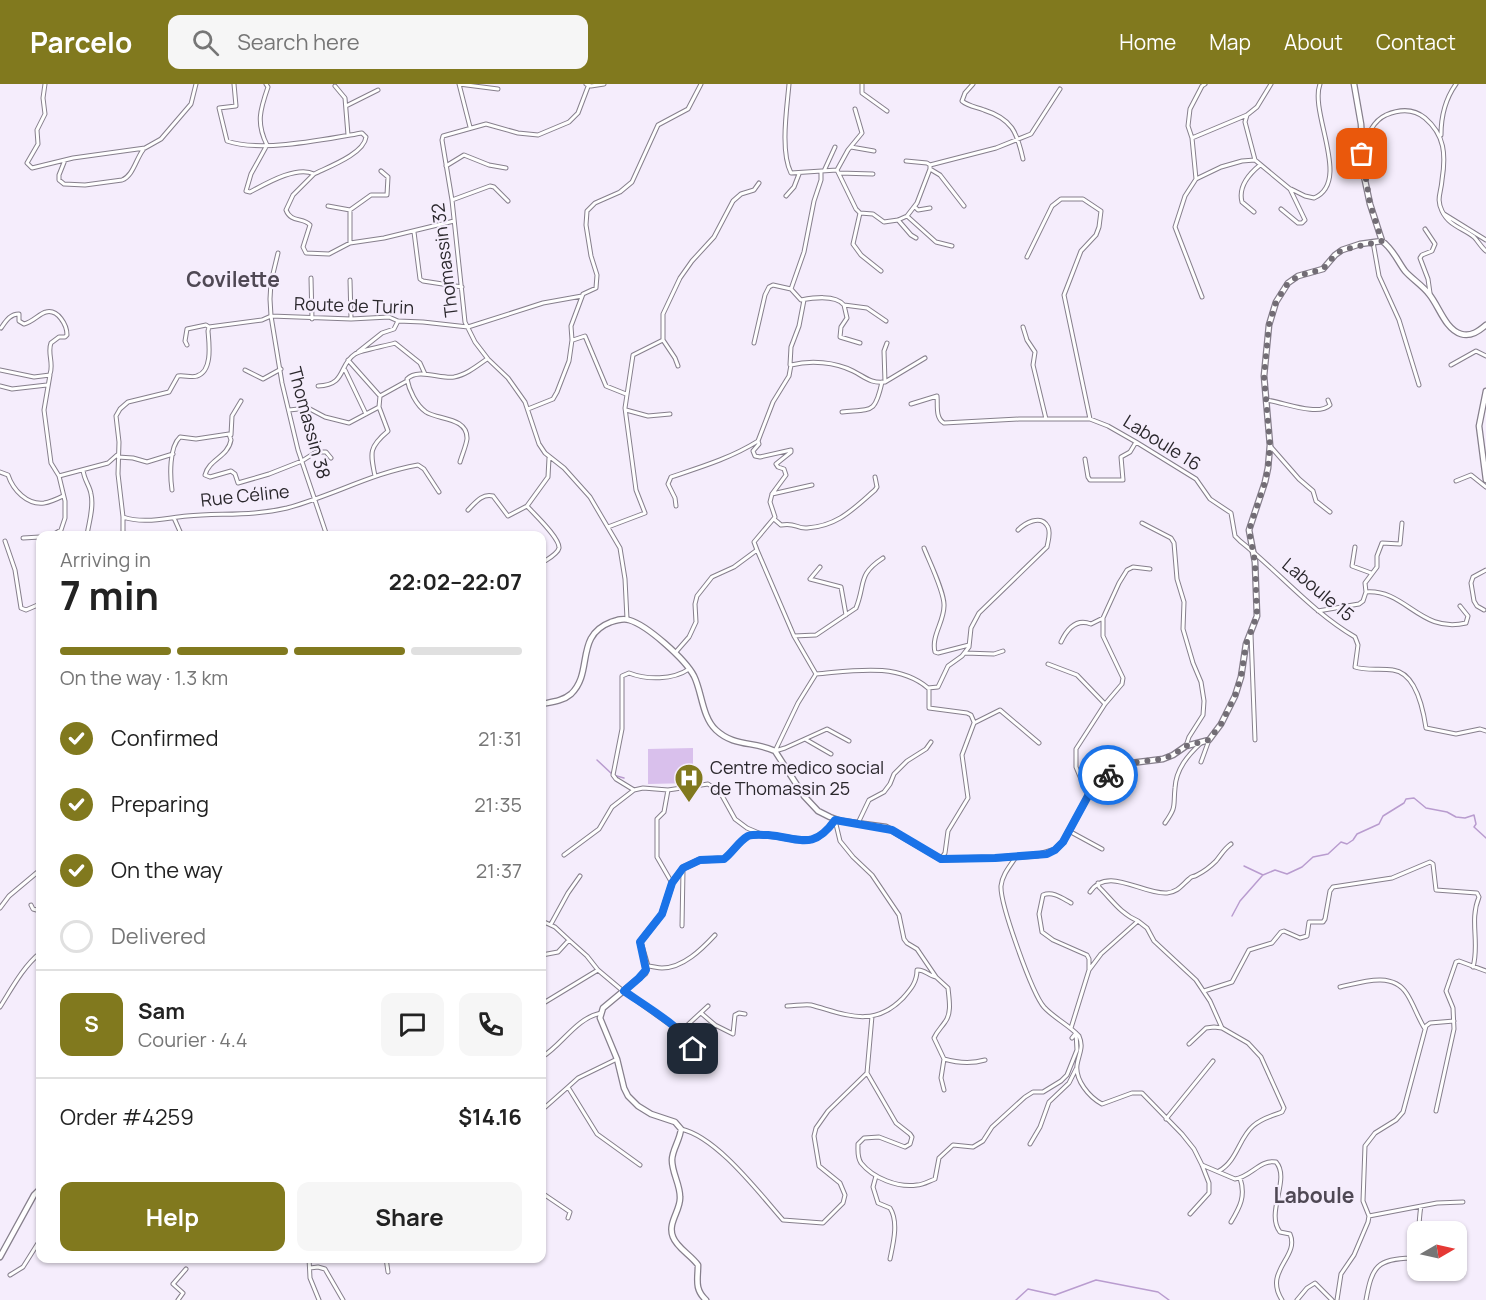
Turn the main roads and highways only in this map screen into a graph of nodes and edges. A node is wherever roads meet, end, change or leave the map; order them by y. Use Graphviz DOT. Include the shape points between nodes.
graph roads {
  1 [pos="1354,84"];
  2 [pos="1382,241"];
  3 [pos="1486,325"];
  4 [pos="1486,391"];
  5 [pos="1486,480"];
  6 [pos="546,703"];
  7 [pos="835,820"];
  8 [pos="36,1193"];
  9 [pos="0,1257"];
  10 [pos="706,1300"];
  1 -- 2 [label="main road" via="1370,204"];
  2 -- 3 [label="main road" via="1461,335 1478,332"];
  2 -- 7 [label="main road" via="1342,250 1323,269 1298,276 1276,302 1269,325 1264,376 1270,445 1265,482 1249,530 1256,570 1257,616 1246,644 1235,696 1209,740 1186,746 1162,759 1123,764 1097,784 1063,842 1047,854 941,859 892,830"];
  4 -- 5 [label="main road" via="1479,426"];
  6 -- 7 [label="main road" via="569,696 578,683 591,637 599,627 627,619 638,623 689,669 716,731 736,743 775,751 804,796 818,811"];
  7 -- 10 [label="main road" via="825,834 809,841 748,836 724,859 700,860 683,868 672,883 662,914 640,942 647,966 645,973 601,1013 628,1096 651,1114 675,1122 681,1130 672,1158 680,1197 672,1235 698,1264 696,1281"];
  8 -- 9 [label="main road"];
}
